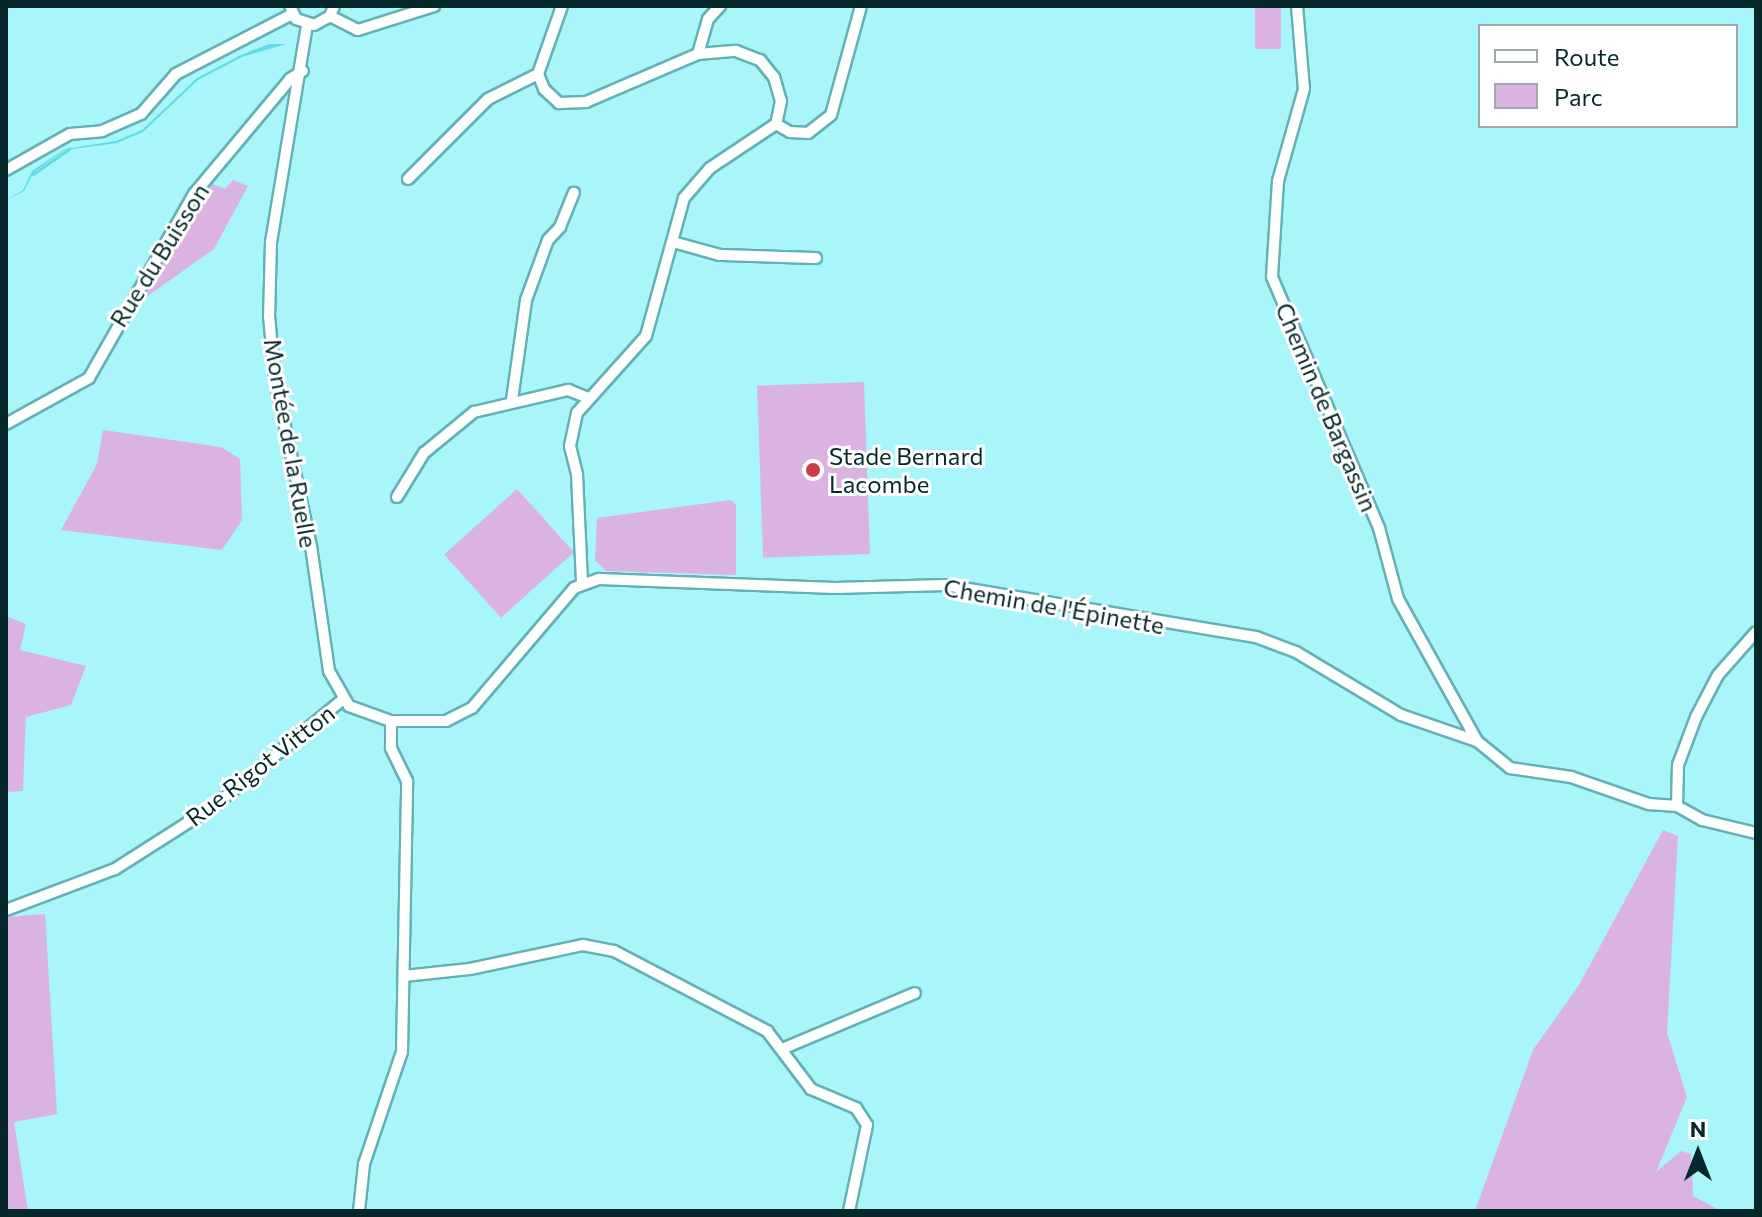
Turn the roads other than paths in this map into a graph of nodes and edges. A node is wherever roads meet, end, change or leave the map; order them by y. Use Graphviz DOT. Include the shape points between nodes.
graph roads {
  1 [pos="434,6"];
  2 [pos="562,6"];
  3 [pos="720,6"];
  4 [pos="861,6"];
  5 [pos="1297,6"];
  6 [pos="291,10"];
  7 [pos="332,11"];
  8 [pos="307,25"];
  9 [pos="698,54"];
  10 [pos="303,71"];
  11 [pos="538,74"];
  12 [pos="776,124"];
  13 [pos="6,170"];
  14 [pos="408,179"];
  15 [pos="574,193"];
  16 [pos="673,242"];
  17 [pos="816,258"];
  18 [pos="586,397"];
  19 [pos="512,400"];
  20 [pos="6,424"];
  21 [pos="397,497"];
  22 [pos="582,583"];
  23 [pos="1756,632"];
  24 [pos="342,700"];
  25 [pos="391,721"];
  26 [pos="1477,741"];
  27 [pos="1677,806"];
  28 [pos="1756,833"];
  29 [pos="6,910"];
  30 [pos="404,976"];
  31 [pos="915,993"];
  32 [pos="782,1049"];
  33 [pos="359,1211"];
  34 [pos="849,1211"];
  1 -- 7 [label="street" via="358,30"];
  2 -- 11 [label="street"];
  3 -- 9 [label="street" via="708,19"];
  4 -- 12 [label="street" via="831,115 808,133"];
  5 -- 26 [label="street, Chemin de Bargassin" via="1304,89 1278,181 1272,277 1379,528 1404,613"];
  6 -- 8 [label="street"];
  6 -- 13 [label="street" via="176,74 141,114 102,131 70,134"];
  7 -- 8 [label="street"];
  8 -- 10 [label="street, Montée de la Ruelle"];
  9 -- 11 [label="street" via="586,102 559,103"];
  9 -- 12 [label="street" via="736,51 760,60 774,77 781,101"];
  10 -- 20 [label="street, Rue du Buisson" via="290,79 194,194 89,378"];
  10 -- 24 [label="street, Montée de la Ruelle" via="271,242 269,316 275,380 311,546 329,671"];
  11 -- 14 [label="street" via="488,99"];
  12 -- 16 [label="street" via="710,168 684,198"];
  15 -- 19 [label="street" via="560,227 548,240 526,300"];
  16 -- 17 [label="street" via="720,255"];
  16 -- 18 [label="street" via="646,336"];
  18 -- 19 [label="street" via="568,390"];
  18 -- 22 [label="street" via="570,446 577,475"];
  19 -- 21 [label="street" via="474,412 448,431 424,453"];
  22 -- 25 [label="street" via="472,708 446,721"];
  22 -- 26 [label="street, Chemin de l'Épinette" via="945,585 1256,637 1296,652 1401,715"];
  23 -- 27 [label="street" via="1718,675 1696,717 1678,765"];
  24 -- 25 [label="street"];
  24 -- 29 [label="street, Rue Rigot Vitton" via="214,806 115,869"];
  25 -- 30 [label="street" via="391,748 407,781"];
  26 -- 27 [label="street, Chemin de l'Épinette" via="1510,768 1571,777 1649,804"];
  27 -- 28 [label="street, Chemin de l'Épinette" via="1702,820"];
  30 -- 32 [label="street" via="470,969 583,945 614,951 767,1031"];
  30 -- 33 [label="street" via="402,1052 364,1164"];
  31 -- 32 [label="street"];
  32 -- 34 [label="street" via="811,1089 856,1108 867,1125"];
}
